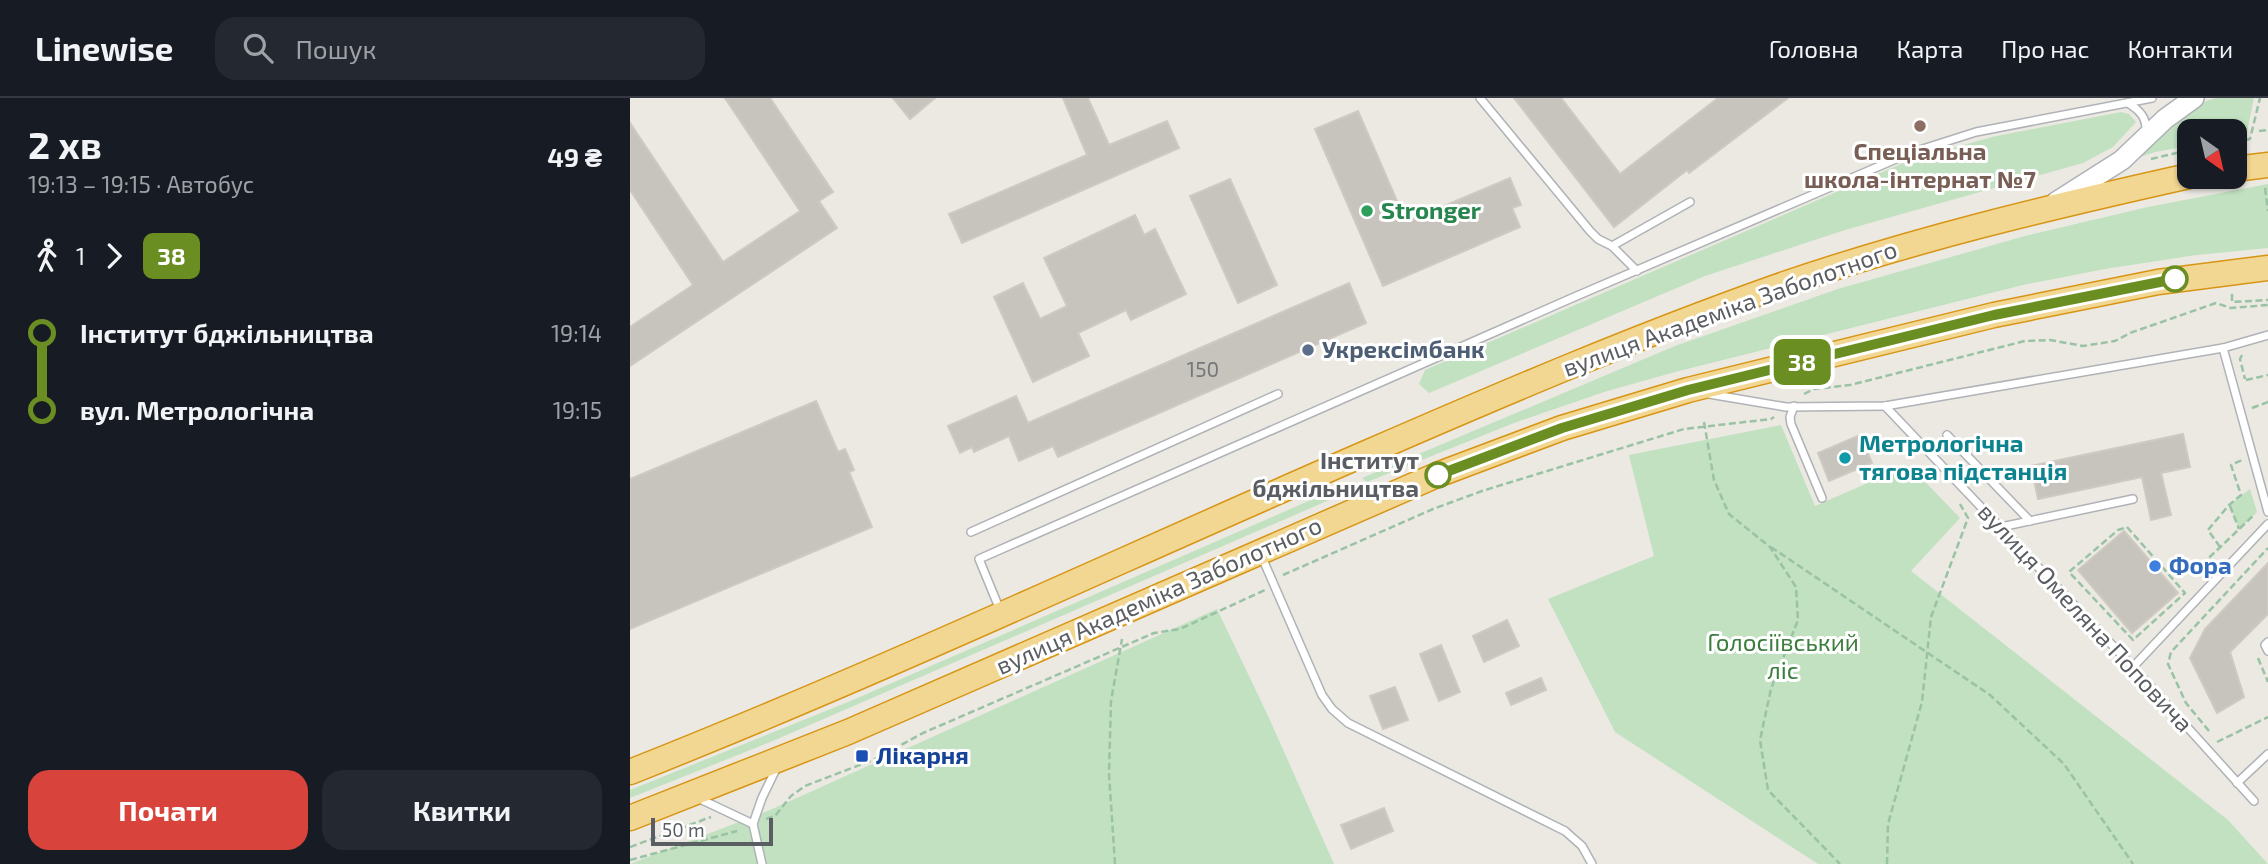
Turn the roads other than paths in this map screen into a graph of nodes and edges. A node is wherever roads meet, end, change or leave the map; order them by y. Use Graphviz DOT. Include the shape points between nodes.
graph roads {
  1 [pos="1480,98"];
  2 [pos="2152,98"];
  3 [pos="2194,98"];
  4 [pos="2127,102"];
  5 [pos="2145,139"];
  6 [pos="2247,172"];
  7 [pos="2267,176"];
  8 [pos="2177,179"];
  9 [pos="1690,202"];
  10 [pos="2046,208"];
  11 [pos="1612,246"];
  12 [pos="2268,268"];
  13 [pos="1637,271"];
  14 [pos="2268,335"];
  15 [pos="2223,348"];
  16 [pos="1688,390"];
  17 [pos="1278,394"];
  18 [pos="1885,405"];
  19 [pos="1790,407"];
  20 [pos="1947,435"];
  21 [pos="1822,498"];
  22 [pos="2133,499"];
  23 [pos="2268,512"];
  24 [pos="2030,521"];
  25 [pos="2268,524"];
  26 [pos="2001,527"];
  27 [pos="971,532"];
  28 [pos="1259,551"];
  29 [pos="1002,614"];
  30 [pos="2268,642"];
  31 [pos="2268,651"];
  32 [pos="2133,667"];
  33 [pos="2268,754"];
  34 [pos="784,759"];
  35 [pos="630,772"];
  36 [pos="2237,782"];
  37 [pos="688,795"];
  38 [pos="2254,801"];
  39 [pos="630,818"];
  40 [pos="753,824"];
  41 [pos="762,864"];
  42 [pos="1592,864"];
  1 -- 11 [label="lane" via="1590,231"];
  2 -- 4 [label="lane"];
  3 -- 5 [label="street"];
  4 -- 5 [label="lane" via="2145,118"];
  4 -- 13 [label="lane" via="1976,132 1909,153"];
  5 -- 10 [label="street" via="2108,171"];
  6 -- 7 [label="highway"];
  8 -- 10 [label="highway, вулиця Академіка Заболотного"];
  9 -- 11 [label="lane"];
  10 -- 29 [label="highway, вулиця Академіка Заболотного" via="1912,243 1664,328"];
  11 -- 13 [label="lane"];
  12 -- 16 [label="highway, вулиця Академіка Заболотного" via="2158,282 1994,315"];
  13 -- 29 [label="lane" via="979,559"];
  14 -- 15 [label="lane"];
  15 -- 18 [label="lane"];
  15 -- 23 [label="lane"];
  16 -- 19 [label="lane"];
  16 -- 28 [label="highway, вулиця Академіка Заболотного" via="1506,449"];
  17 -- 27 [label="lane"];
  18 -- 19 [label="lane"];
  18 -- 26 [label="lane, вулиця Омеляна Поповича"];
  19 -- 21 [label="lane" via="1791,424"];
  20 -- 24 [label="lane"];
  22 -- 24 [label="lane"];
  24 -- 26 [label="lane"];
  25 -- 32 [label="lane"];
  26 -- 32 [label="lane, вулиця Омеляна Поповича"];
  28 -- 34 [label="highway, вулиця Академіка Заболотного"];
  28 -- 42 [label="lane" via="1322,695 1339,716 1565,831 1582,846"];
  29 -- 35 [label="highway, вулиця Академіка Заболотного"];
  30 -- 31 [label="lane"];
  32 -- 36 [label="lane, вулиця Омеляна Поповича"];
  33 -- 36 [label="lane"];
  34 -- 37 [label="highway, вулиця Академіка Заболотного"];
  34 -- 40 [label="lane"];
  36 -- 38 [label="lane, вулиця Омеляна Поповича"];
  37 -- 39 [label="highway, вулиця Академіка Заболотного"];
  37 -- 40 [label="lane"];
  40 -- 41 [label="lane"];
}
